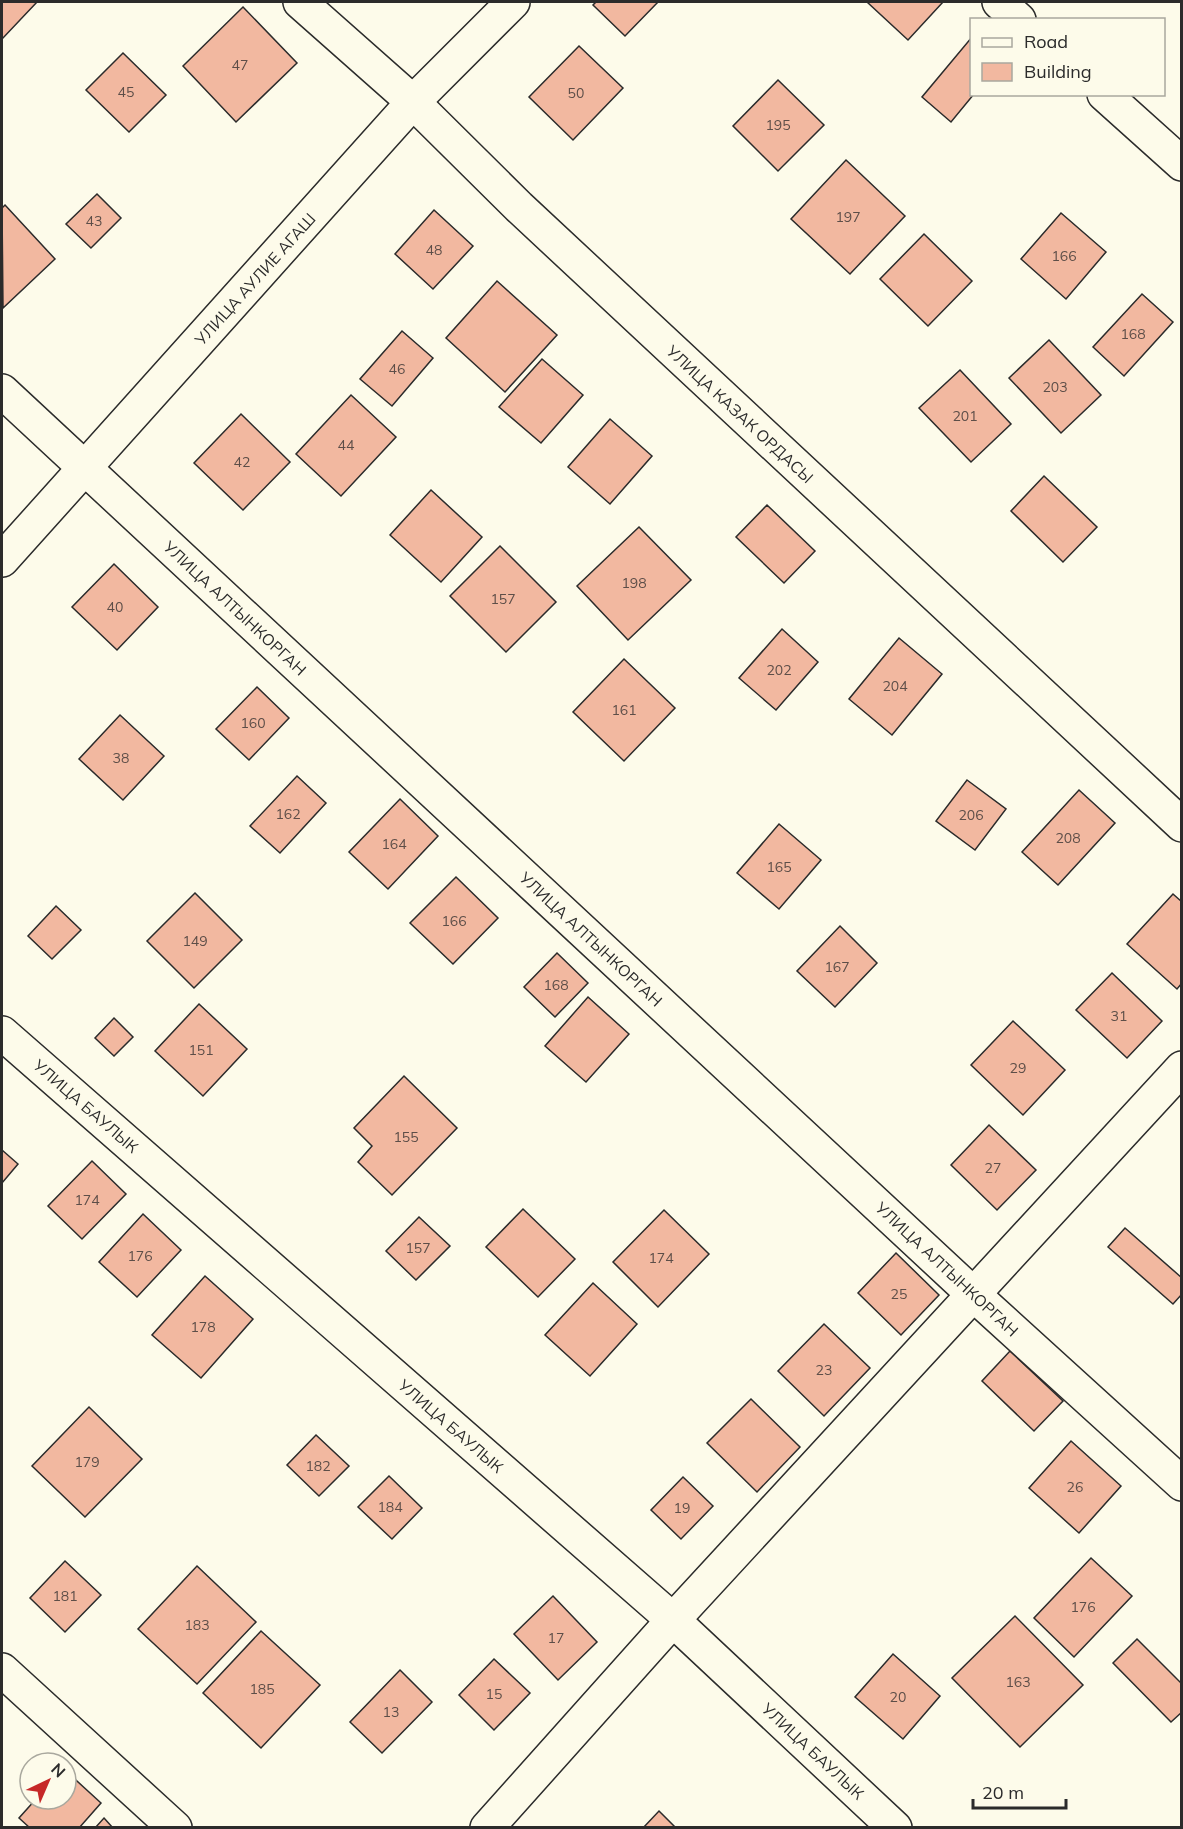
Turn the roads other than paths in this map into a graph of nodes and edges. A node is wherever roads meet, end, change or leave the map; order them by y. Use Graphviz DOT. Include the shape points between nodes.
graph roads {
  1 [pos="300,2"];
  2 [pos="513,2"];
  3 [pos="999,2"];
  4 [pos="1017,18"];
  5 [pos="1106,96"];
  6 [pos="413,102"];
  7 [pos="1182,164"];
  8 [pos="2,391"];
  9 [pos="86,469"];
  10 [pos="2,561"];
  11 [pos="1182,825"];
  12 [pos="2,1033"];
  13 [pos="1182,1068"];
  14 [pos="973,1294"];
  15 [pos="1182,1484"];
  16 [pos="673,1620"];
  17 [pos="2,1670"];
  18 [pos="175,1827"];
  19 [pos="487,1827"];
  20 [pos="895,1827"];
  1 -- 6 [label="street, УЛИЦА КАЗАК ОРДАСЫ"];
  2 -- 6 [label="street, УЛИЦА АУЛИЕ АГАШ"];
  3 -- 4 [label="street"];
  5 -- 7 [label="street"];
  6 -- 9 [label="street, УЛИЦА АУЛИЕ АГАШ"];
  6 -- 11 [label="street, УЛИЦА КАЗАК ОРДАСЫ" via="527,215"];
  8 -- 9 [label="street, УЛИЦА АЛТЫНКОРГАН"];
  9 -- 10 [label="street, УЛИЦА АУЛИЕ АГАШ"];
  9 -- 14 [label="street, УЛИЦА АЛТЫНКОРГАН"];
  12 -- 16 [label="street, УЛИЦА БАУЛЫК"];
  13 -- 14 [label="street"];
  14 -- 15 [label="street, УЛИЦА АЛТЫНКОРГАН"];
  14 -- 16 [label="street"];
  16 -- 19 [label="street"];
  16 -- 20 [label="street, УЛИЦА БАУЛЫК"];
  17 -- 18 [label="street"];
}
